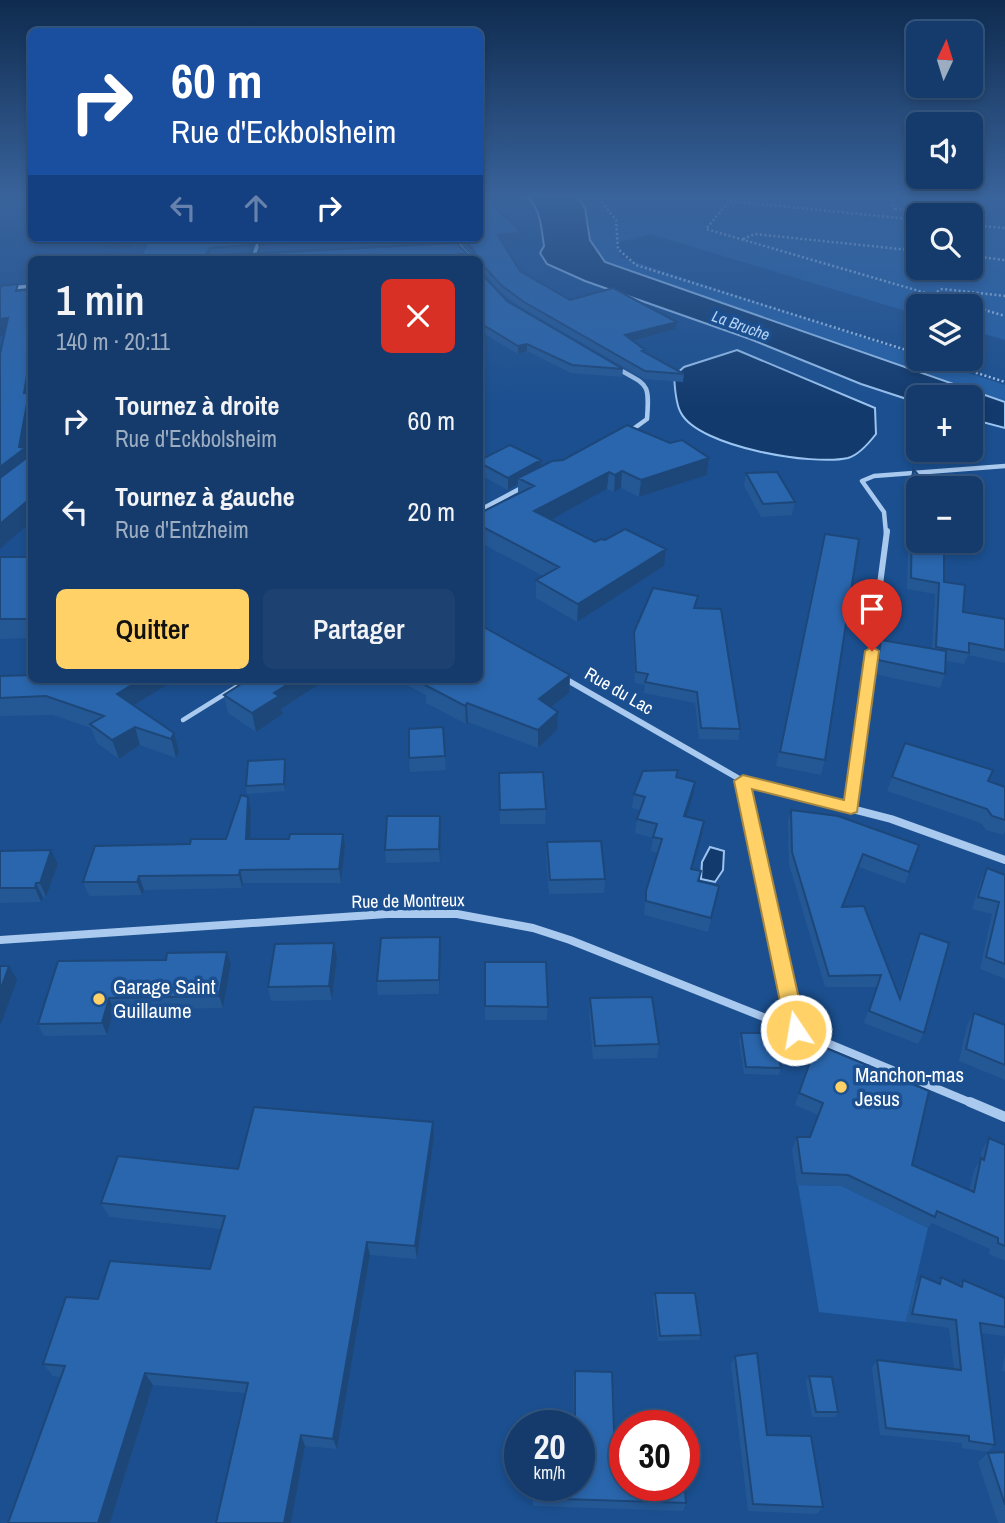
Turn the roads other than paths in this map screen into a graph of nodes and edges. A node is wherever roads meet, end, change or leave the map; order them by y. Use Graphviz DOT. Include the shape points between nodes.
graph roads {
  1 [pos="28,286"];
  2 [pos="0,289"];
  3 [pos="610,364"];
  4 [pos="623,436"];
  5 [pos="1005,466"];
  6 [pos="536,480"];
  7 [pos="483,508"];
  8 [pos="551,671"];
  9 [pos="243,683"];
  10 [pos="183,720"];
  11 [pos="743,781"];
  12 [pos="851,808"];
  13 [pos="1005,860"];
  14 [pos="0,940"];
  15 [pos="796,1030"];
  16 [pos="1005,1117"];
  1 -- 2 [label="street"];
  3 -- 4 [label="street" via="649,391 647,419"];
  5 -- 12 [label="street" via="866,478 862,484 884,512 887,528"];
  6 -- 7 [label="street"];
  8 -- 11 [label="street, Rue du Lac"];
  9 -- 10 [label="lane"];
  11 -- 12 [label="street, Rue du Lac"];
  11 -- 15 [label="street"];
  12 -- 13 [label="street, Rue du Lac"];
  14 -- 15 [label="street, Rue de Montreux" via="387,914 484,917 570,940"];
  15 -- 16 [label="street, Rue de Montreux"];
}
